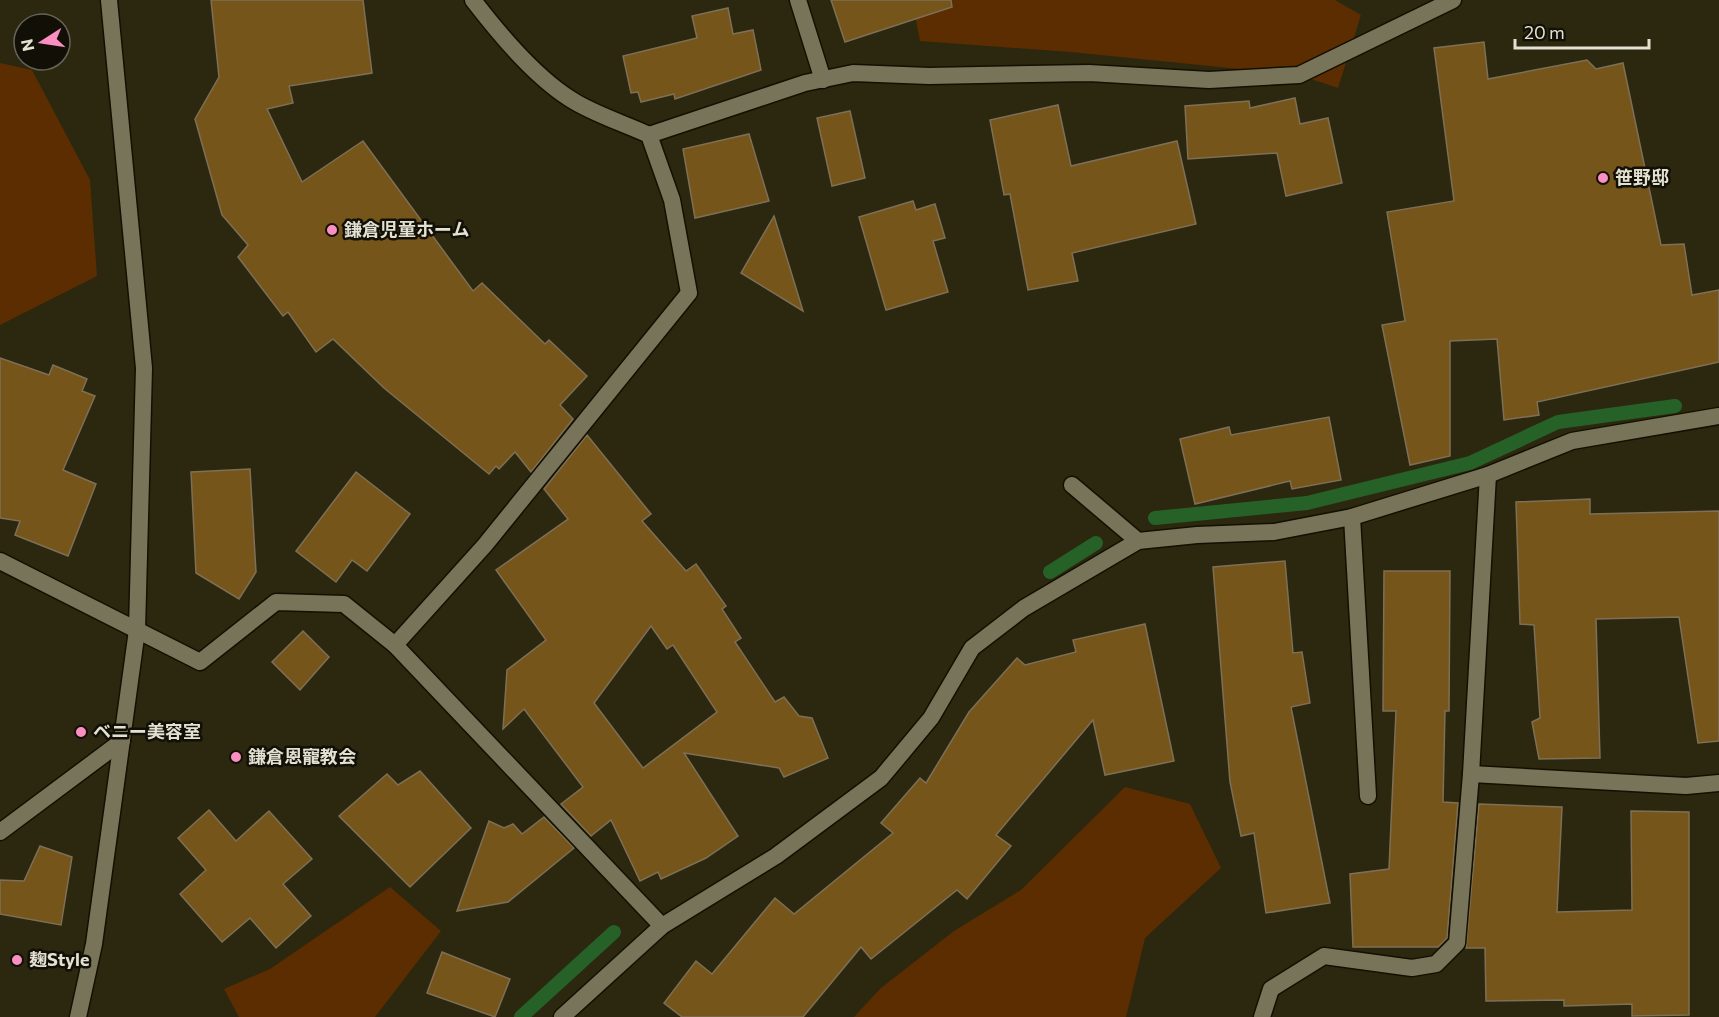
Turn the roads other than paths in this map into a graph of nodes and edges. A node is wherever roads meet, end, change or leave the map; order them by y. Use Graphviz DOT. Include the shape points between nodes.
graph roads {
  1 [pos="109,0"];
  2 [pos="473,0"];
  3 [pos="798,0"];
  4 [pos="1454,0"];
  5 [pos="823,80"];
  6 [pos="649,135"];
  7 [pos="1719,416"];
  8 [pos="1488,476"];
  9 [pos="1072,485"];
  10 [pos="1352,517"];
  11 [pos="1138,541"];
  12 [pos="0,561"];
  13 [pos="137,630"];
  14 [pos="395,645"];
  15 [pos="122,741"];
  16 [pos="1471,774"];
  17 [pos="1719,783"];
  18 [pos="1368,796"];
  19 [pos="0,832"];
  20 [pos="662,926"];
  21 [pos="78,1017"];
  22 [pos="562,1017"];
  23 [pos="1262,1017"];
  1 -- 13 [label="street" via="144,368"];
  2 -- 6 [label="street" via="530,65 576,102"];
  3 -- 5 [label="street"];
  4 -- 5 [label="street" via="1299,75 1209,80 1089,73 853,73"];
  5 -- 6 [label="street"];
  6 -- 14 [label="street" via="672,200 689,292 485,545"];
  7 -- 8 [label="street" via="1572,441"];
  8 -- 10 [label="street"];
  8 -- 16 [label="street"];
  9 -- 11 [label="street"];
  10 -- 11 [label="street" via="1274,532"];
  10 -- 18 [label="street"];
  11 -- 20 [label="street" via="1024,608 972,648 931,718 881,778 776,856"];
  12 -- 13 [label="street"];
  13 -- 14 [label="street" via="200,662 276,603 345,604"];
  13 -- 15 [label="street"];
  14 -- 20 [label="street"];
  15 -- 19 [label="street"];
  15 -- 21 [label="street" via="94,944"];
  16 -- 17 [label="street" via="1686,786"];
  16 -- 23 [label="street" via="1457,943 1436,964 1412,968 1324,956 1271,989"];
  20 -- 22 [label="street"];
}
